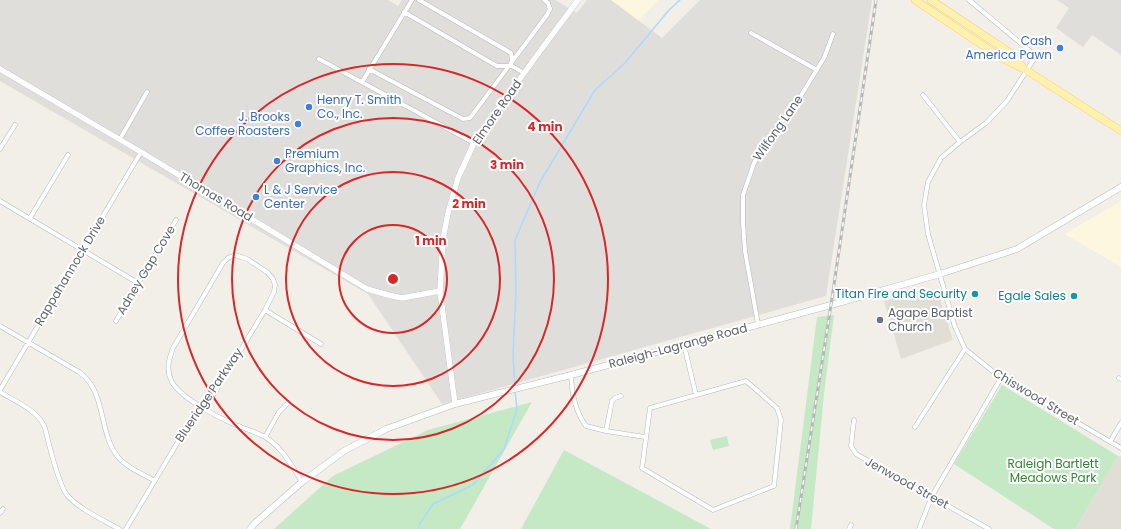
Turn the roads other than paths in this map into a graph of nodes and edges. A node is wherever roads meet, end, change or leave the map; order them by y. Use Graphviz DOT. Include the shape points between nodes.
graph roads {
  1 [pos="412,0"];
  2 [pos="419,0"];
  3 [pos="544,0"];
  4 [pos="578,0"];
  5 [pos="915,0"];
  6 [pos="931,0"];
  7 [pos="969,0"];
  8 [pos="404,12"];
  9 [pos="752,33"];
  10 [pos="833,34"];
  11 [pos="319,59"];
  12 [pos="512,60"];
  13 [pos="510,66"];
  14 [pos="0,69"];
  15 [pos="369,69"];
  16 [pos="817,70"];
  17 [pos="1026,70"];
  18 [pos="524,73"];
  19 [pos="362,82"];
  20 [pos="147,92"];
  21 [pos="923,95"];
  22 [pos="15,125"];
  23 [pos="1121,131"];
  24 [pos="120,139"];
  25 [pos="960,142"];
  26 [pos="474,143"];
  27 [pos="0,149"];
  28 [pos="141,152"];
  29 [pos="68,155"];
  30 [pos="1121,187"];
  31 [pos="0,200"];
  32 [pos="30,218"];
  33 [pos="176,220"];
  34 [pos="83,250"];
  35 [pos="940,274"];
  36 [pos="138,283"];
  37 [pos="440,291"];
  38 [pos="265,310"];
  39 [pos="116,320"];
  40 [pos="758,324"];
  41 [pos="0,326"];
  42 [pos="28,342"];
  43 [pos="322,344"];
  44 [pos="684,345"];
  45 [pos="964,349"];
  46 [pos="571,375"];
  47 [pos="1001,378"];
  48 [pos="0,391"];
  49 [pos="696,394"];
  50 [pos="621,396"];
  51 [pos="288,403"];
  52 [pos="455,404"];
  53 [pos="202,407"];
  54 [pos="854,420"];
  55 [pos="1121,423"];
  56 [pos="915,427"];
  57 [pos="606,431"];
  58 [pos="265,437"];
  59 [pos="645,437"];
  60 [pos="1110,442"];
  61 [pos="1121,448"];
  62 [pos="154,481"];
  63 [pos="302,482"];
  64 [pos="932,496"];
  65 [pos="119,529"];
  66 [pos="126,529"];
  67 [pos="250,529"];
  68 [pos="919,529"];
  69 [pos="989,529"];
  1 -- 8 [label="street"];
  2 -- 12 [label="street" via="511,53"];
  3 -- 12 [label="street" via="550,8 547,14"];
  4 -- 18 [label="street, Elmore Road"];
  5 -- 17 [label="main road" via="1003,59"];
  6 -- 17 [label="main road" via="1009,52"];
  7 -- 17 [label="street" via="1036,56"];
  8 -- 13 [label="street" via="497,66"];
  8 -- 15 [label="street"];
  9 -- 16 [label="street"];
  10 -- 16 [label="street, Wilfong Lane"];
  11 -- 19 [label="street"];
  12 -- 13 [label="street"];
  13 -- 15 [label="street" via="470,118 463,119"];
  13 -- 18 [label="street"];
  14 -- 24 [label="street, Thomas Road"];
  15 -- 19 [label="street"];
  16 -- 40 [label="street, Wilfong Lane" via="798,102 776,128 754,163 743,195 745,252"];
  17 -- 23 [label="main road"];
  17 -- 25 [label="street" via="1007,101 986,123"];
  18 -- 26 [label="street, Elmore Road"];
  19 -- 26 [label="street"];
  20 -- 24 [label="street"];
  21 -- 25 [label="street"];
  22 -- 27 [label="street"];
  24 -- 28 [label="street, Thomas Road"];
  25 -- 35 [label="street" via="941,158 928,182 924,205 928,234"];
  26 -- 37 [label="street, Elmore Road" via="458,178 448,213 443,239"];
  28 -- 34 [label="street, Rappahannock Drive"];
  28 -- 37 [label="street, Thomas Road" via="367,289 402,298"];
  29 -- 32 [label="street"];
  30 -- 35 [label="main road, Raleigh-Lagrange Road" via="1017,249"];
  31 -- 32 [label="street"];
  32 -- 34 [label="street"];
  33 -- 36 [label="street, Adney Gap Cove"];
  34 -- 36 [label="street"];
  34 -- 42 [label="street, Rappahannock Drive"];
  35 -- 40 [label="main road, Raleigh-Lagrange Road"];
  35 -- 45 [label="street"];
  36 -- 39 [label="street, Adney Gap Cove"];
  37 -- 52 [label="street, Elmore Road"];
  38 -- 43 [label="street"];
  38 -- 53 [label="street, Blueridge Parkway" via="214,394"];
  38 -- 53 [label="street, Blueridge Parkway" via="274,292 273,279 247,259 235,255 228,258 168,360 168,373 175,387"];
  40 -- 44 [label="main road, Raleigh-Lagrange Road"];
  41 -- 42 [label="street"];
  42 -- 48 [label="street, Rappahannock Drive"];
  42 -- 62 [label="street" via="87,378 95,391 114,452 123,462"];
  44 -- 46 [label="main road, Raleigh-Lagrange Road"];
  44 -- 49 [label="street"];
  45 -- 47 [label="street, Chiswood Street"];
  45 -- 56 [label="street"];
  46 -- 52 [label="main road, Raleigh-Lagrange Road"];
  46 -- 57 [label="street" via="573,395 582,421 586,426"];
  47 -- 60 [label="street, Chiswood Street"];
  47 -- 64 [label="street"];
  48 -- 65 [label="street" via="31,411 45,428 67,495 77,504"];
  49 -- 59 [label="street" via="650,408"];
  49 -- 59 [label="street" via="746,381 777,408 781,420 774,486 713,510 642,468"];
  50 -- 57 [label="street" via="612,402"];
  51 -- 58 [label="street" via="279,412"];
  52 -- 63 [label="main road, Raleigh-Lagrange Road" via="386,429 344,451"];
  53 -- 58 [label="street"];
  53 -- 62 [label="street, Blueridge Parkway"];
  54 -- 64 [label="street, Jenwood Street" via="851,446 856,454"];
  55 -- 60 [label="street"];
  57 -- 59 [label="street"];
  58 -- 63 [label="street" via="287,459"];
  60 -- 61 [label="street, Chiswood Street"];
  62 -- 66 [label="street, Blueridge Parkway"];
  63 -- 67 [label="main road, Raleigh-Lagrange Road"];
  64 -- 68 [label="street"];
  64 -- 69 [label="street, Jenwood Street"];
}
